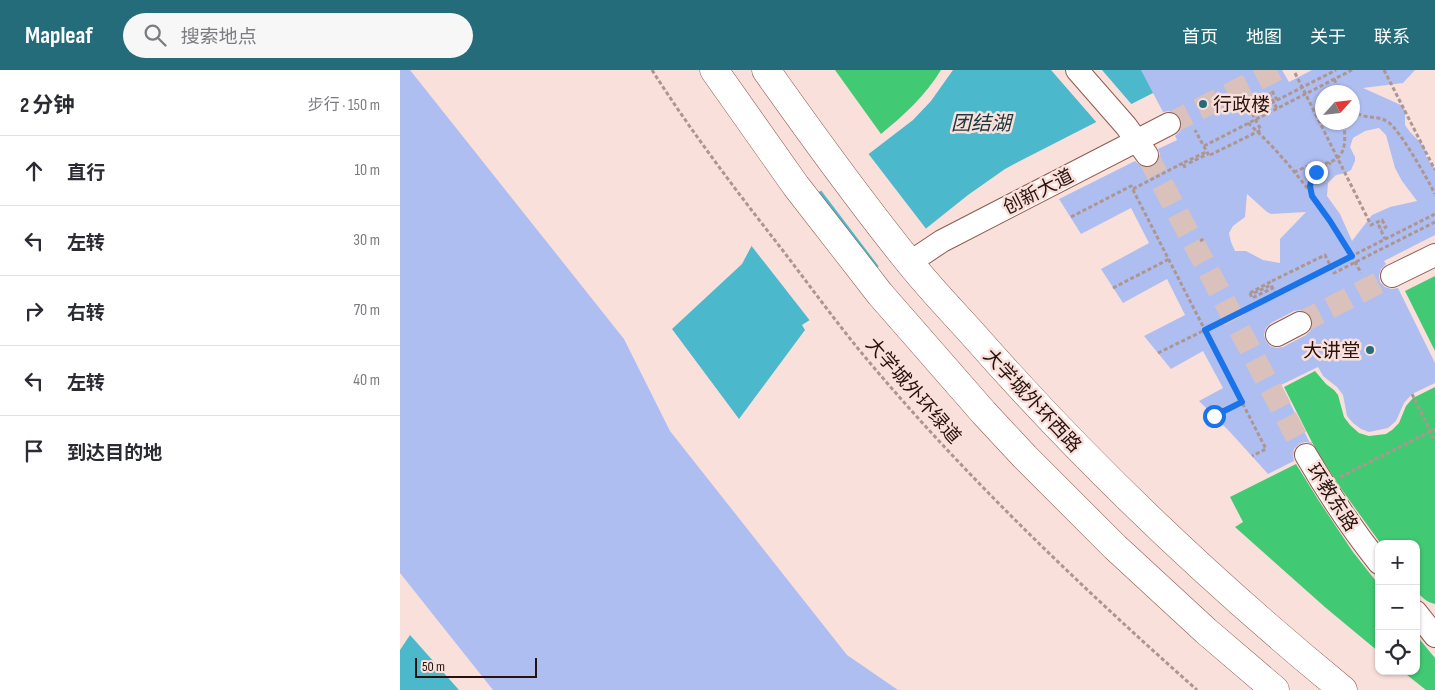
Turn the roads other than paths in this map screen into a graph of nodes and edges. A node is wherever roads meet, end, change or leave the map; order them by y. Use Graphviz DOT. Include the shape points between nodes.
graph roads {
  1 [pos="714,70"];
  2 [pos="766,70"];
  3 [pos="1077,70"];
  4 [pos="1169,124"];
  5 [pos="1137,141"];
  6 [pos="1435,255"];
  7 [pos="909,263"];
  8 [pos="1392,276"];
  9 [pos="1300,323"];
  10 [pos="964,325"];
  11 [pos="1277,335"];
  12 [pos="932,354"];
  13 [pos="1306,456"];
  14 [pos="1375,558"];
  15 [pos="1275,690"];
  16 [pos="1342,690"];
  1 -- 12 [label="main road" via="796,186 880,294"];
  2 -- 7 [label="main road, 大学城外环西路"];
  3 -- 5 [label="lane"];
  4 -- 5 [label="lane, 创新大道"];
  5 -- 7 [label="lane, 创新大道" via="942,241"];
  6 -- 8 [label="lane"];
  7 -- 10 [label="main road, 大学城外环西路"];
  9 -- 11 [label="lane"];
  10 -- 12 [label="main road" via="968,332 968,346 959,357 945,360"];
  10 -- 16 [label="main road, 大学城外环西路" via="1056,427 1145,516 1234,598"];
  12 -- 15 [label="main road" via="1025,457 1115,547"];
  13 -- 14 [label="lane, 环教东路" via="1328,493"];
}
